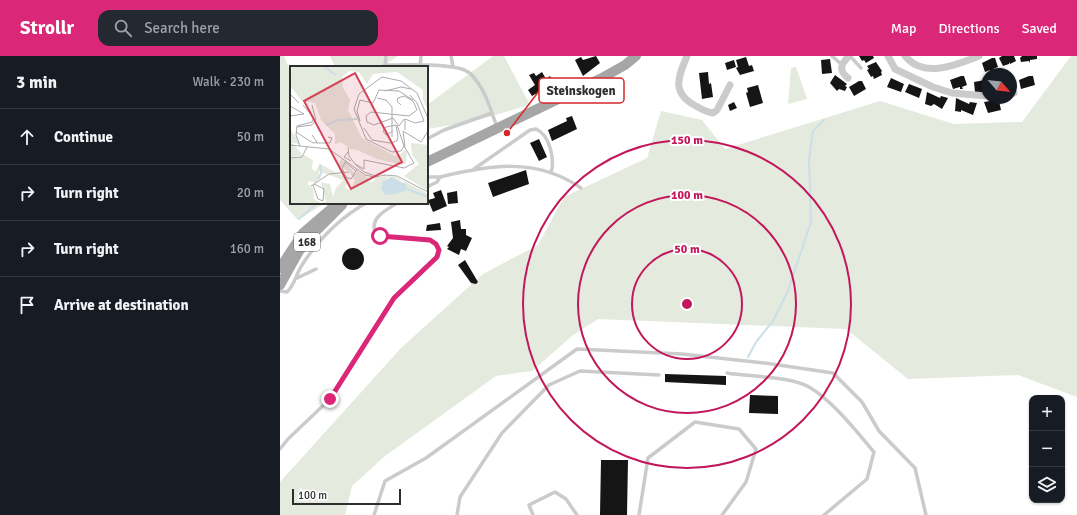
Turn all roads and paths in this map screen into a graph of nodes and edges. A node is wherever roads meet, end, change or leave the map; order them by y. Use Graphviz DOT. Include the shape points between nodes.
graph roads {
  1 [pos="386,56"];
  2 [pos="421,56"];
  3 [pos="451,56"];
  4 [pos="636,56"];
  5 [pos="687,56"];
  6 [pos="832,56"];
  7 [pos="850,56"];
  8 [pos="888,56"];
  9 [pos="905,56"];
  10 [pos="979,56"];
  11 [pos="841,64"];
  12 [pos="384,66"];
  13 [pos="420,66"];
  14 [pos="428,66"];
  15 [pos="453,67"];
  16 [pos="861,68"];
  17 [pos="848,78"];
  18 [pos="730,85"];
  19 [pos="981,95"];
  20 [pos="492,113"];
  21 [pos="498,130"];
  22 [pos="428,138"];
  23 [pos="428,162"];
  24 [pos="473,170"];
  25 [pos="552,173"];
  26 [pos="428,177"];
  27 [pos="440,177"];
  28 [pos="428,187"];
  29 [pos="581,188"];
  30 [pos="344,204"];
  31 [pos="365,204"];
  32 [pos="396,204"];
  33 [pos="280,268"];
  34 [pos="316,269"];
  35 [pos="295,279"];
  36 [pos="280,285"];
  37 [pos="280,291"];
  38 [pos="727,373"];
  39 [pos="659,375"];
  40 [pos="280,449"];
  41 [pos="374,515"];
  42 [pos="457,515"];
  43 [pos="533,515"];
  44 [pos="577,515"];
  45 [pos="639,515"];
  46 [pos="722,515"];
  47 [pos="824,515"];
  48 [pos="926,515"];
  1 -- 12 [label="lane"];
  2 -- 13 [label="lane"];
  3 -- 15 [label="lane"];
  4 -- 21 [label="main road" via="608,75"];
  5 -- 18 [label="street" via="678,82 682,95 689,102 713,113"];
  6 -- 11 [label="lane"];
  7 -- 11 [label="street"];
  7 -- 16 [label="lane"];
  8 -- 19 [label="street" via="894,69 933,87 952,93"];
  9 -- 10 [label="street" via="915,64 934,69 945,68"];
  11 -- 17 [label="street" via="843,74"];
  12 -- 13 [label="lane"];
  14 -- 15 [label="lane"];
  15 -- 20 [label="lane" via="465,70 475,79"];
  20 -- 21 [label="lane"];
  20 -- 22 [label="lane"];
  21 -- 23 [label="main road"];
  24 -- 25 [label="lane" via="521,166"];
  24 -- 25 [label="lane" via="530,130 536,129 544,135 552,156"];
  24 -- 27 [label="lane"];
  25 -- 29 [label="lane"];
  26 -- 27 [label="lane"];
  27 -- 28 [label="lane"];
  30 -- 33 [label="main road, 168" via="331,209 303,233"];
  30 -- 36 [label="main road, 168" via="299,251"];
  31 -- 35 [label="lane" via="343,219 319,242 300,267"];
  32 -- 40 [label="lane" via="376,220 373,227 375,232 380,236 430,240 439,250 437,257 394,298 330,399"];
  34 -- 35 [label="lane"];
  35 -- 37 [label="lane" via="292,288 287,292"];
  38 -- 47 [label="lane" via="777,378 809,386 840,412 874,452 867,479"];
  39 -- 42 [label="lane" via="580,370 549,385 502,433 460,496"];
  41 -- 48 [label="lane" via="385,481 426,458 578,349 682,354 833,373 862,402 879,431 915,468"];
  43 -- 44 [label="lane" via="529,505 555,492 566,498"];
  45 -- 46 [label="lane" via="648,458 695,422 739,429 756,449 746,482"];
}
